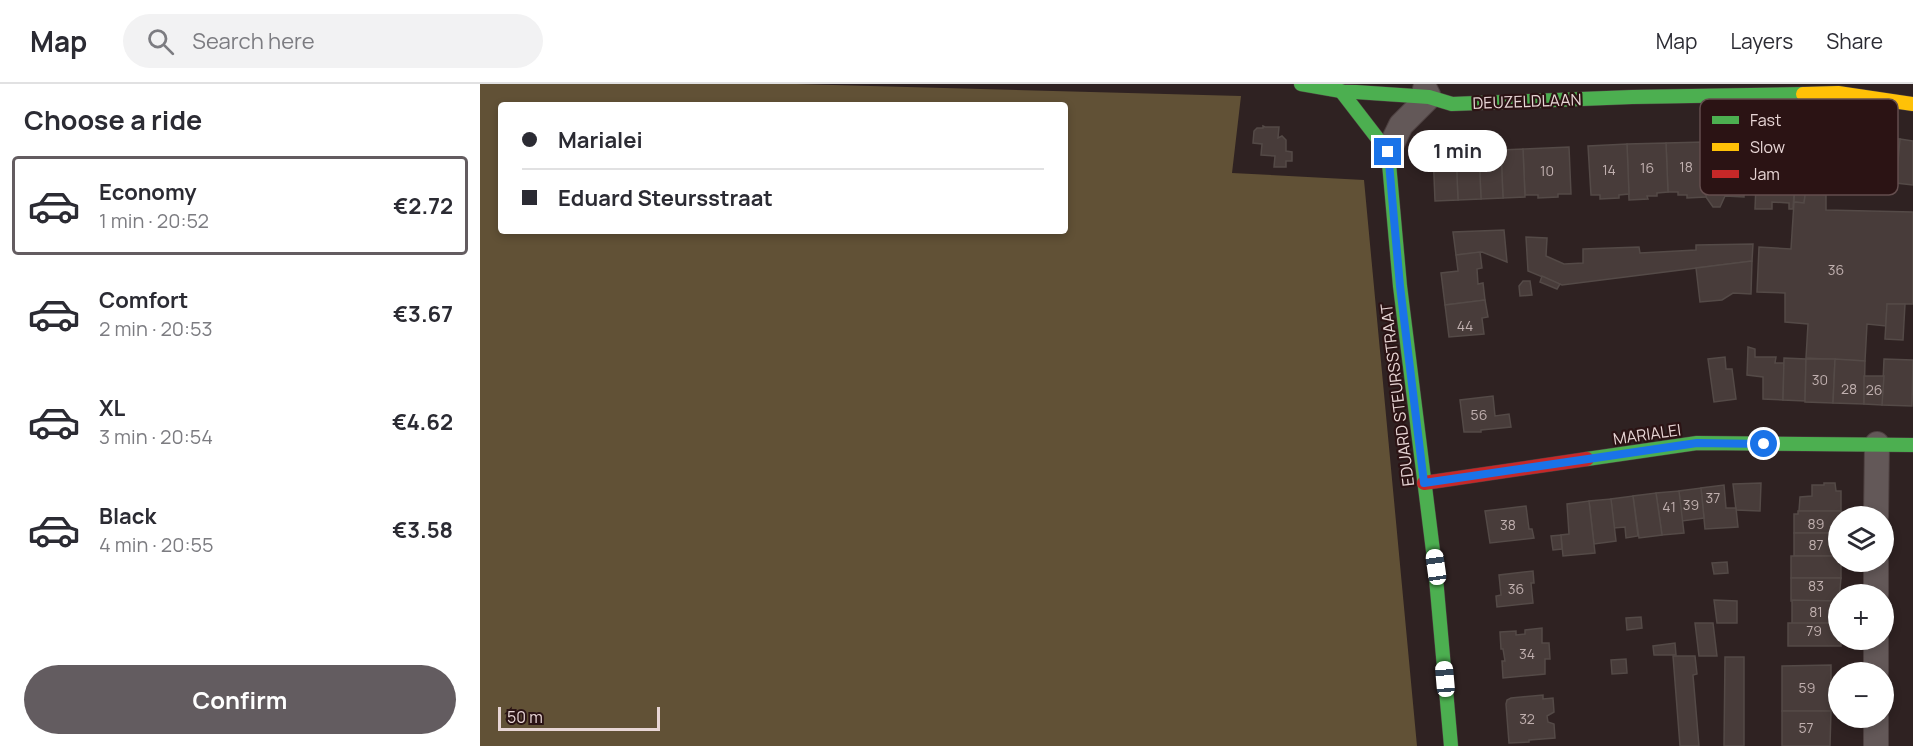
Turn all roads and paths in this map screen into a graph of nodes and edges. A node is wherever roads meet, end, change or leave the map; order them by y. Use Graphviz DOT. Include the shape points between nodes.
graph roads {
  1 [pos="1301,84"];
  2 [pos="1757,89"];
  3 [pos="1341,91"];
  4 [pos="1433,91"];
  5 [pos="1879,99"];
  6 [pos="1898,102"];
  7 [pos="1913,104"];
  8 [pos="1388,152"];
  9 [pos="1877,444"];
  10 [pos="1913,445"];
  11 [pos="1424,483"];
  12 [pos="1876,506"];
  13 [pos="1876,728"];
  14 [pos="1451,746"];
  15 [pos="1876,746"];
  1 -- 3 [label="street, DEUZELDLAAN"];
  2 -- 4 [label="street, DEUZELDLAAN" via="1452,104"];
  2 -- 5 [label="street, DEUZELDLAAN"];
  3 -- 4 [label="street, DEUZELDLAAN"];
  3 -- 8 [label="street"];
  4 -- 8 [label="street" via="1401,125"];
  6 -- 7 [label="street, DEUZELDLAAN"];
  8 -- 11 [label="street, EDUARD STEURSSTRAAT"];
  9 -- 10 [label="street, MARIALEI"];
  9 -- 11 [label="street, MARIALEI" via="1697,443"];
  9 -- 12 [label="street"];
  11 -- 14 [label="street, EDUARD STEURSSTRAAT" via="1436,567"];
  13 -- 15 [label="street"];
}
